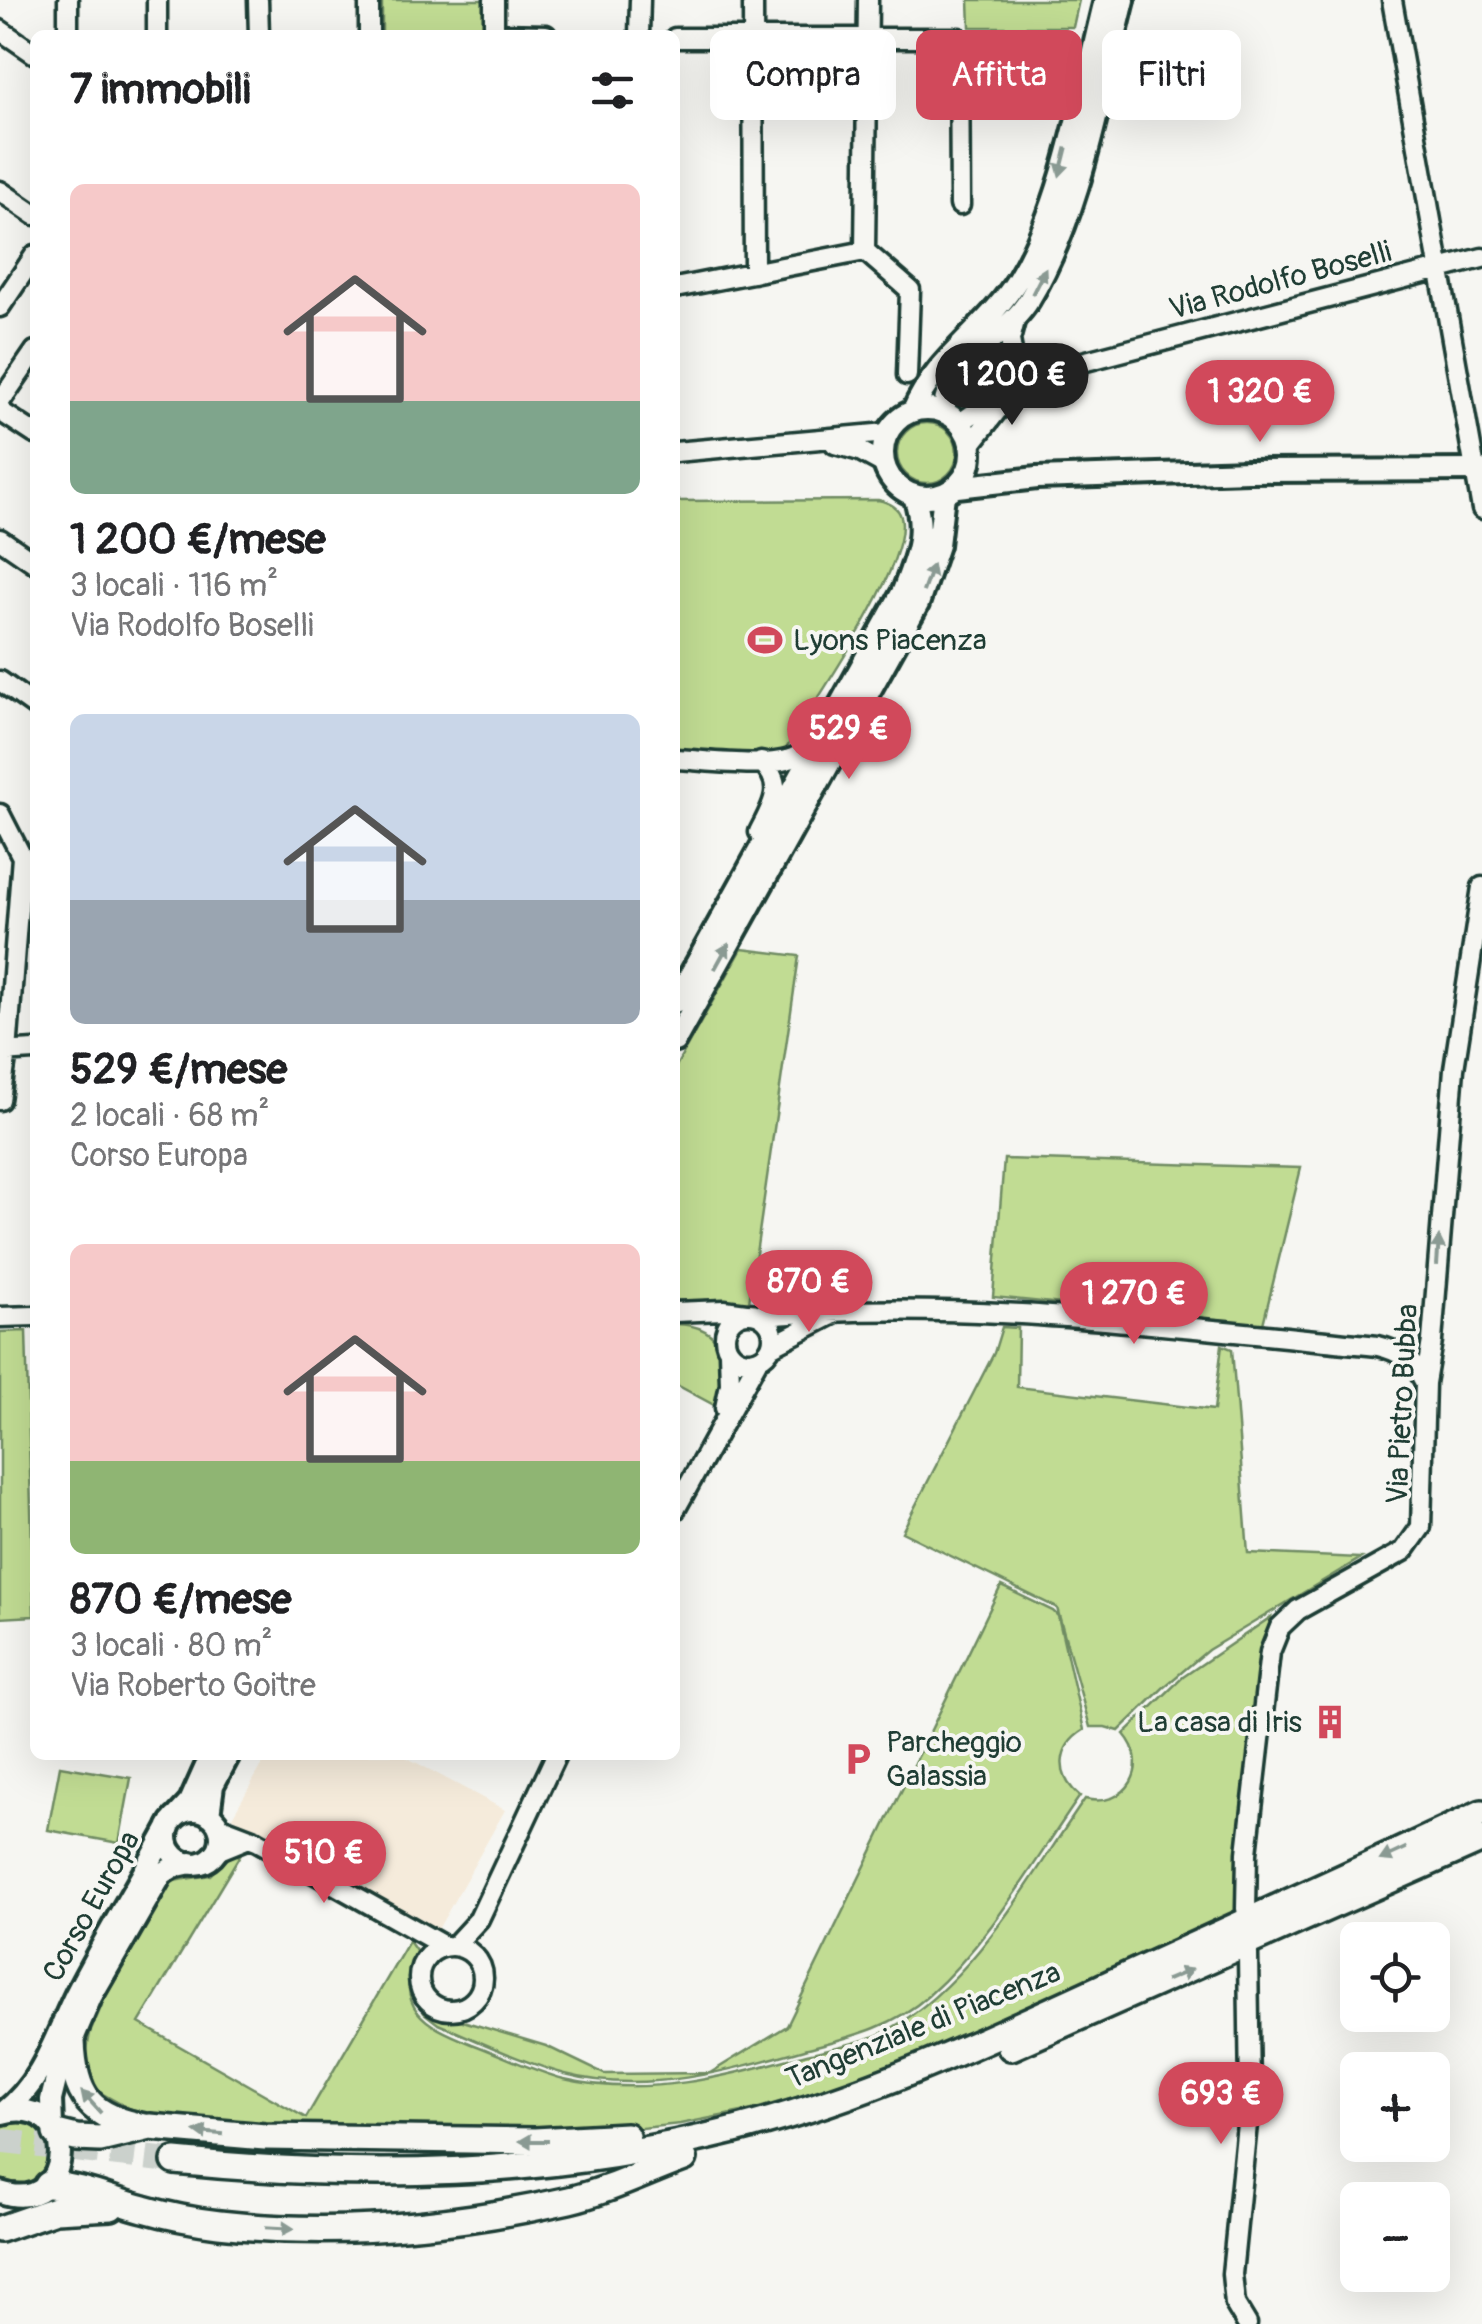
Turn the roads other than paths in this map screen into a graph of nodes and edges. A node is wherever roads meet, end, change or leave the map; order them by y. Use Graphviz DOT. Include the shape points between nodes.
graph roads {
  1 [pos="68,0"];
  2 [pos="157,0"];
  3 [pos="258,0"];
  4 [pos="369,0"];
  5 [pos="494,0"];
  6 [pos="640,0"];
  7 [pos="753,0"];
  8 [pos="868,0"];
  9 [pos="1105,0"];
  10 [pos="1124,0"];
  11 [pos="1392,0"];
  12 [pos="0,30"];
  13 [pos="68,30"];
  14 [pos="157,30"];
  15 [pos="259,30"];
  16 [pos="369,30"];
  17 [pos="494,30"];
  18 [pos="639,30"];
  19 [pos="753,30"];
  20 [pos="867,30"];
  21 [pos="680,38"];
  22 [pos="710,39"];
  23 [pos="896,39"];
  24 [pos="30,51"];
  25 [pos="753,120"];
  26 [pos="866,120"];
  27 [pos="0,191"];
  28 [pos="960,204"];
  29 [pos="30,212"];
  30 [pos="865,251"];
  31 [pos="1482,258"];
  32 [pos="30,262"];
  33 [pos="1440,269"];
  34 [pos="754,273"];
  35 [pos="680,287"];
  36 [pos="0,307"];
  37 [pos="1016,317"];
  38 [pos="30,358"];
  39 [pos="1044,372"];
  40 [pos="907,375"];
  41 [pos="1021,382"];
  42 [pos="1473,394"];
  43 [pos="0,402"];
  44 [pos="0,411"];
  45 [pos="913,411"];
  46 [pos="952,418"];
  47 [pos="30,431"];
  48 [pos="887,433"];
  49 [pos="810,440"];
  50 [pos="680,452"];
  51 [pos="971,452"];
  52 [pos="884,464"];
  53 [pos="1479,469"];
  54 [pos="1038,478"];
  55 [pos="951,491"];
  56 [pos="914,496"];
  57 [pos="1482,509"];
  58 [pos="0,539"];
  59 [pos="30,560"];
  60 [pos="0,681"];
  61 [pos="30,702"];
  62 [pos="843,702"];
  63 [pos="680,758"];
  64 [pos="761,762"];
  65 [pos="0,814"];
  66 [pos="745,877"];
  67 [pos="1482,887"];
  68 [pos="680,993"];
  69 [pos="680,1032"];
  70 [pos="30,1050"];
  71 [pos="4,1052"];
  72 [pos="0,1100"];
  73 [pos="854,1309"];
  74 [pos="680,1312"];
  75 [pos="680,1313"];
  76 [pos="754,1315"];
  77 [pos="30,1316"];
  78 [pos="0,1317"];
  79 [pos="727,1342"];
  80 [pos="772,1346"];
  81 [pos="758,1360"];
  82 [pos="1425,1383"];
  83 [pos="721,1422"];
  84 [pos="680,1500"];
  85 [pos="209,1760"];
  86 [pos="226,1760"];
  87 [pos="554,1760"];
  88 [pos="1482,1813"];
  89 [pos="214,1820"];
  90 [pos="173,1822"];
  91 [pos="250,1838"];
  92 [pos="1482,1838"];
  93 [pos="217,1850"];
  94 [pos="191,1864"];
  95 [pos="1246,1909"];
  96 [pos="479,1919"];
  97 [pos="417,1932"];
  98 [pos="450,1946"];
  99 [pos="1248,1954"];
  100 [pos="426,1956"];
  101 [pos="475,1956"];
  102 [pos="72,2041"];
  103 [pos="804,2110"];
  104 [pos="2,2113"];
  105 [pos="150,2128"];
  106 [pos="54,2130"];
  107 [pos="684,2158"];
  108 [pos="48,2185"];
  109 [pos="5,2198"];
  110 [pos="146,2210"];
  111 [pos="0,2229"];
  112 [pos="1247,2324"];
  1 -- 13 [label="street"];
  2 -- 14 [label="street"];
  3 -- 15 [label="street"];
  4 -- 16 [label="street"];
  5 -- 17 [label="street"];
  6 -- 18 [label="street"];
  7 -- 19 [label="street"];
  8 -- 20 [label="street"];
  9 -- 45 [label="main road, one-way" via="1054,200 1035,248 1006,298 931,376"];
  37 -- 10 [label="main road, one-way" via="1065,222"];
  11 -- 33 [label="street"];
  12 -- 24 [label="street"];
  21 -- 22 [label="street"];
  23 -- 28 [label="street" via="959,38"];
  25 -- 34 [label="street"];
  26 -- 30 [label="street"];
  27 -- 29 [label="street"];
  30 -- 34 [label="street"];
  30 -- 40 [label="street" via="910,290"];
  31 -- 33 [label="street, Via Rodolfo Boselli"];
  32 -- 36 [label="street"];
  33 -- 39 [label="street, Via Rodolfo Boselli"];
  33 -- 42 [label="street"];
  34 -- 35 [label="street"];
  37 -- 39 [label="street" via="1014,362"];
  37 -- 46 [label="main road" via="954,377 946,393"];
  38 -- 43 [label="street"];
  39 -- 41 [label="street, Via Rodolfo Boselli"];
  41 -- 46 [label="street, Via Rodolfo Boselli"];
  41 -- 51 [label="street, Via Rodolfo Boselli"];
  42 -- 53 [label="street"];
  44 -- 47 [label="street"];
  45 -- 46 [label="main road"];
  45 -- 48 [label="main road"];
  46 -- 51 [label="main road"];
  48 -- 49 [label="street"];
  48 -- 52 [label="main road"];
  49 -- 50 [label="street"];
  49 -- 52 [label="street" via="853,448"];
  51 -- 54 [label="main road" via="999,475"];
  51 -- 55 [label="main road, Via Rodolfo Boselli"];
  52 -- 56 [label="main road" via="900,490"];
  53 -- 54 [label="main road"];
  53 -- 57 [label="street"];
  54 -- 55 [label="main road"];
  55 -- 56 [label="main road"];
  69 -- 55 [label="main road, one-way" via="918,604"];
  56 -- 62 [label="main road" via="922,527 912,567"];
  58 -- 59 [label="street"];
  60 -- 61 [label="street"];
  62 -- 64 [label="street" via="827,710 800,754"];
  62 -- 66 [label="main road"];
  63 -- 64 [label="street"];
  64 -- 66 [label="street" via="776,780 777,793 748,851"];
  65 -- 71 [label="street" via="22,857"];
  66 -- 68 [label="main road"];
  82 -- 67 [label="street, Via Pietro Bubba, one-way" via="1454,1069"];
  70 -- 71 [label="street"];
  71 -- 72 [label="street"];
  73 -- 76 [label="street"];
  73 -- 80 [label="street"];
  73 -- 82 [label="street" via="984,1310 1378,1346 1402,1354"];
  74 -- 76 [label="street"];
  75 -- 79 [label="street" via="704,1319"];
  76 -- 79 [label="street" via="733,1319"];
  76 -- 80 [label="street" via="770,1326"];
  77 -- 78 [label="street"];
  79 -- 81 [label="street" via="742,1361"];
  79 -- 83 [label="street" via="730,1384"];
  80 -- 81 [label="street"];
  81 -- 83 [label="street"];
  82 -- 95 [label="street, Via Pietro Bubba" via="1424,1515 1416,1536 1381,1566 1298,1610 1280,1627 1270,1652 1246,1853"];
  83 -- 84 [label="street"];
  85 -- 90 [label="main road, Corso Europa"];
  86 -- 89 [label="main road" via="213,1785"];
  87 -- 96 [label="street"];
  88 -- 103 [label="highway, Tangenziale di Piacenza, one-way" via="965,2050"];
  89 -- 90 [label="main road" via="194,1810"];
  89 -- 91 [label="street"];
  89 -- 93 [label="main road"];
  90 -- 94 [label="main road" via="172,1852"];
  90 -- 104 [label="main road, Corso Europa" via="40,2071"];
  91 -- 93 [label="street"];
  91 -- 97 [label="street"];
  107 -- 92 [label="highway, Tangenziale di Piacenza, one-way" via="908,2090"];
  93 -- 94 [label="main road"];
  94 -- 102 [label="main road, Corso Europa" via="172,1867 156,1882"];
  96 -- 98 [label="street"];
  96 -- 101 [label="street"];
  97 -- 98 [label="street"];
  97 -- 100 [label="street"];
  98 -- 100 [label="street"];
  98 -- 101 [label="street"];
  99 -- 112 [label="street" via="1250,2094 1232,2274"];
  100 -- 101 [label="street" via="418,1974 422,1994 447,2010 468,2005 482,1988"];
  105 -- 102 [label="highway, one-way" via="104,2116 86,2100"];
  102 -- 106 [label="main road, Corso Europa" via="54,2089"];
  103 -- 105 [label="highway, one-way" via="594,2140 265,2138"];
  103 -- 107 [label="highway, Tangenziale di Piacenza" via="677,2143 562,2162 361,2174 174,2169 242,2184 364,2191 456,2189"];
  104 -- 106 [label="main road" via="35,2113"];
  105 -- 106 [label="highway" via="100,2139"];
  106 -- 108 [label="main road, Corso Europa" via="61,2160"];
  110 -- 107 [label="highway, one-way" via="288,2229 457,2221 572,2199"];
  108 -- 109 [label="main road"];
  108 -- 110 [label="highway"];
  110 -- 111 [label="highway" via="55,2210"];
}
